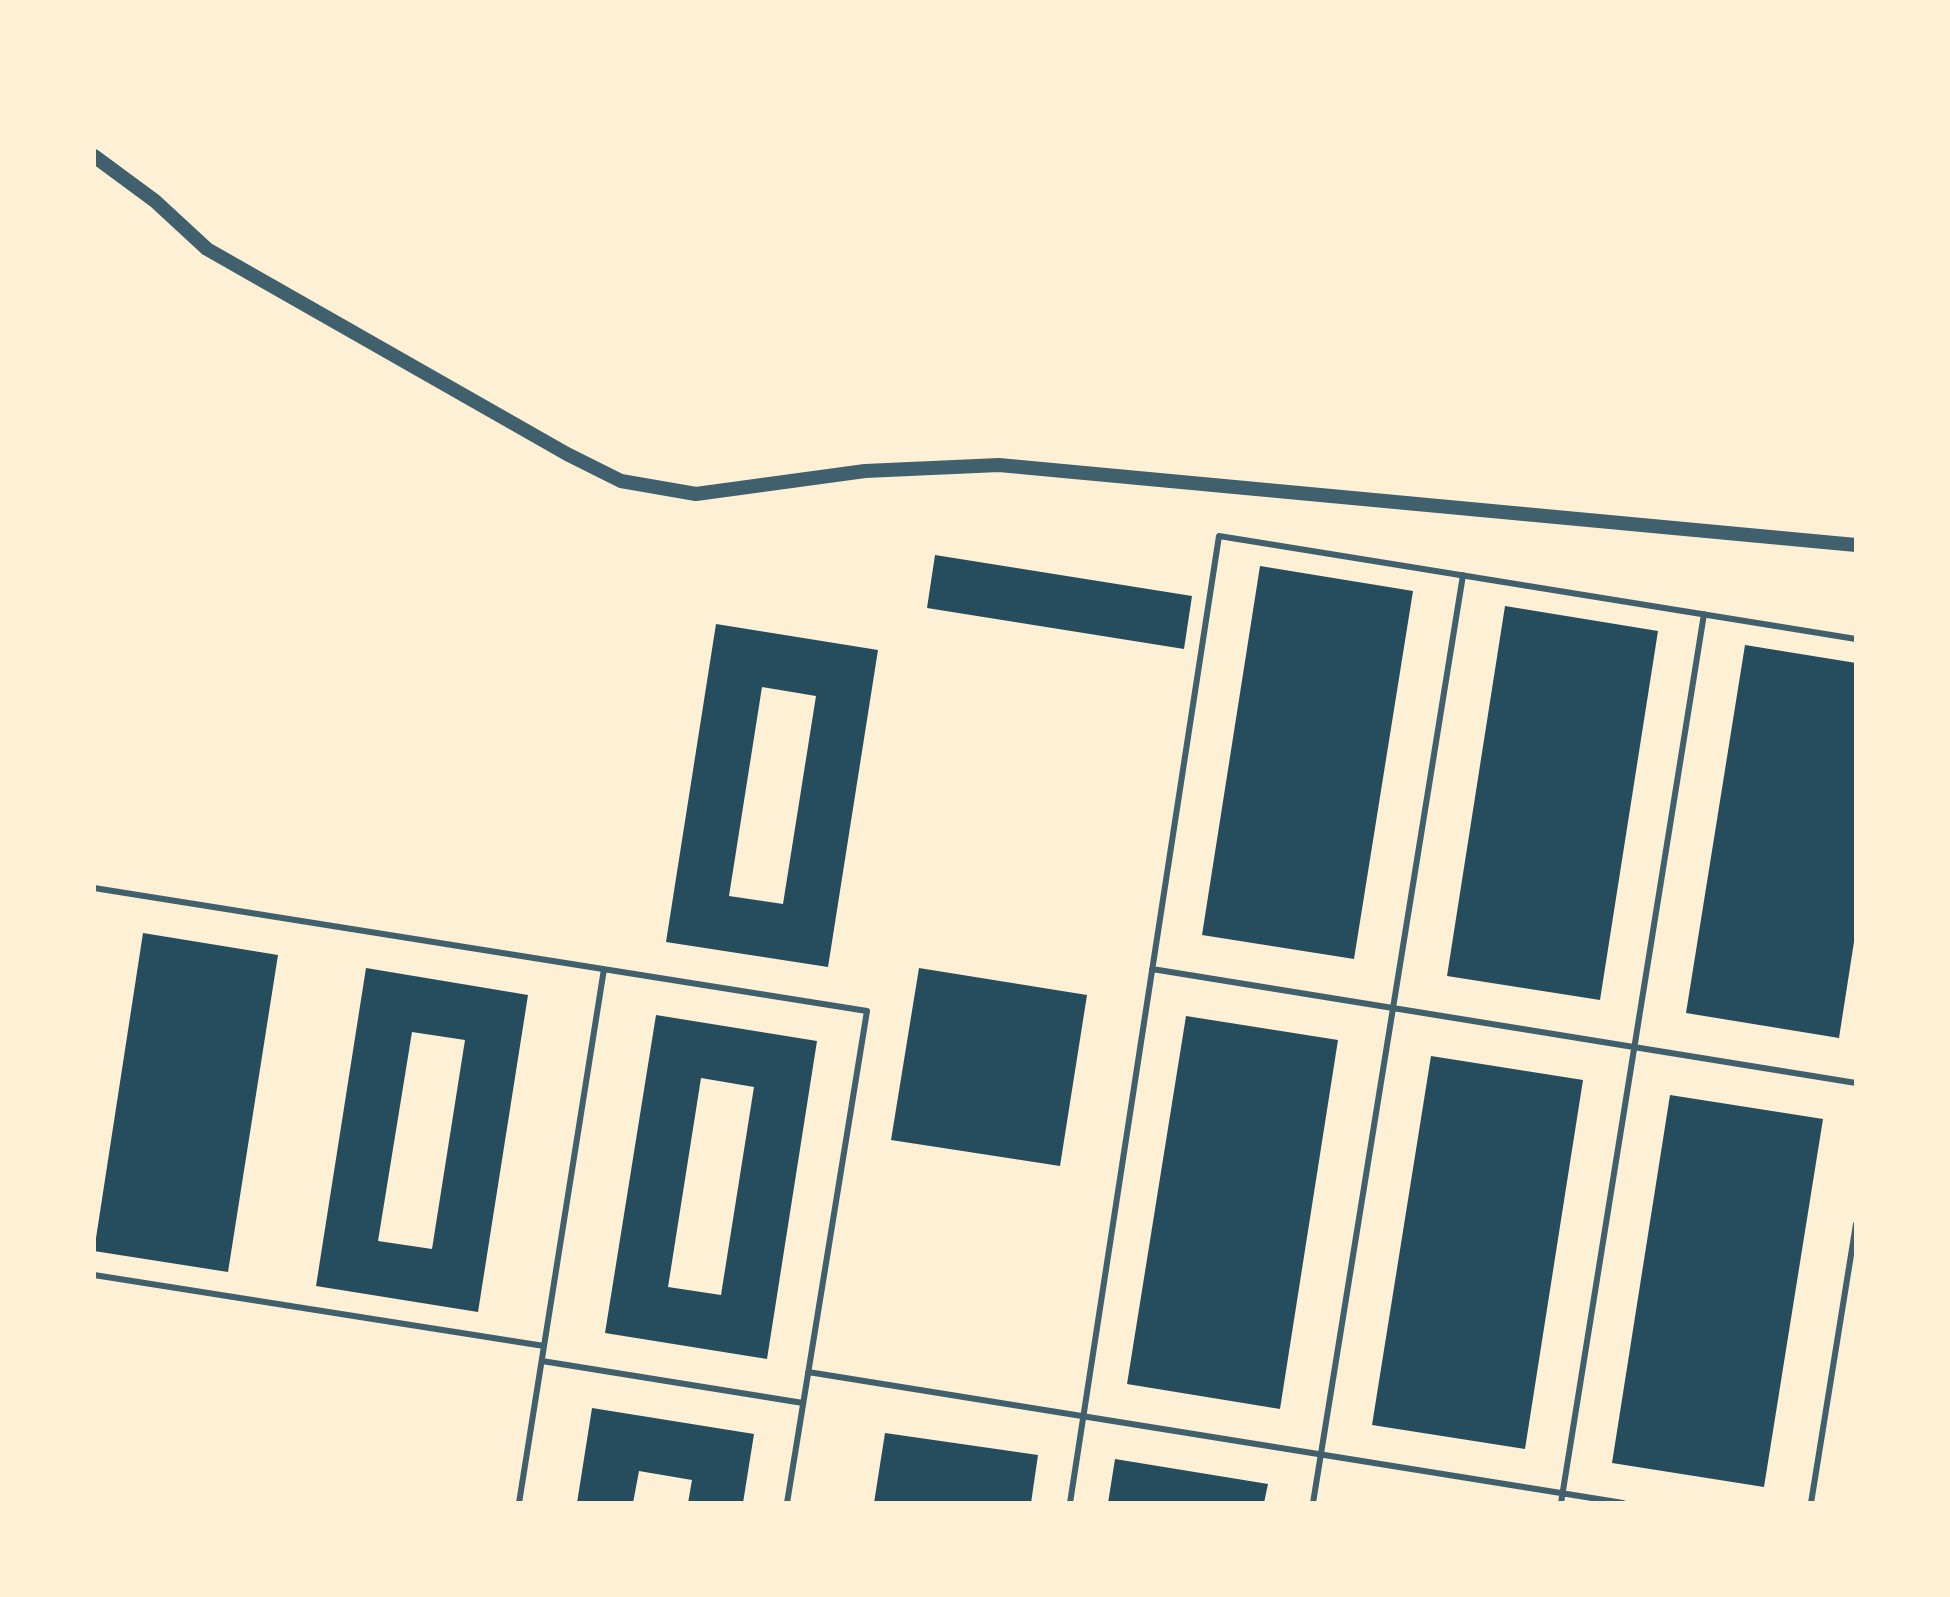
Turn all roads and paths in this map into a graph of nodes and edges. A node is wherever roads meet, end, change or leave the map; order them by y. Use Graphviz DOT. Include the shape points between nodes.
graph roads {
  1 [pos="94,156"];
  2 [pos="1856,545"];
  3 [pos="1463,575"];
  4 [pos="1704,614"];
  5 [pos="1856,639"];
  6 [pos="94,888"];
  7 [pos="604,969"];
  8 [pos="1152,969"];
  9 [pos="1393,1008"];
  10 [pos="1634,1047"];
  11 [pos="1856,1083"];
  12 [pos="1856,1224"];
  13 [pos="94,1275"];
  14 [pos="544,1346"];
  15 [pos="542,1361"];
  16 [pos="808,1372"];
  17 [pos="803,1403"];
  18 [pos="1083,1416"];
  19 [pos="1321,1455"];
  20 [pos="1562,1493"];
  21 [pos="519,1503"];
  22 [pos="787,1503"];
  23 [pos="1070,1503"];
  24 [pos="1313,1503"];
  25 [pos="1561,1503"];
  26 [pos="1623,1503"];
  27 [pos="1811,1503"];
  1 -- 2 [label="street" via="155,201 207,249 621,481 696,494 865,471 999,465"];
  3 -- 4 [label="lane"];
  3 -- 8 [label="lane" via="1219,536"];
  3 -- 9 [label="lane"];
  4 -- 5 [label="lane"];
  4 -- 10 [label="lane"];
  6 -- 7 [label="lane"];
  7 -- 14 [label="lane"];
  7 -- 16 [label="lane" via="867,1011"];
  8 -- 9 [label="lane"];
  8 -- 18 [label="lane"];
  9 -- 10 [label="lane"];
  9 -- 19 [label="lane"];
  10 -- 11 [label="lane"];
  10 -- 20 [label="lane"];
  12 -- 27 [label="lane"];
  13 -- 14 [label="lane"];
  14 -- 15 [label="lane"];
  15 -- 17 [label="lane"];
  15 -- 21 [label="lane"];
  16 -- 17 [label="lane"];
  16 -- 18 [label="lane"];
  17 -- 22 [label="lane"];
  18 -- 19 [label="lane"];
  18 -- 23 [label="lane"];
  19 -- 20 [label="lane"];
  19 -- 24 [label="lane"];
  20 -- 25 [label="lane"];
  20 -- 26 [label="lane"];
}
